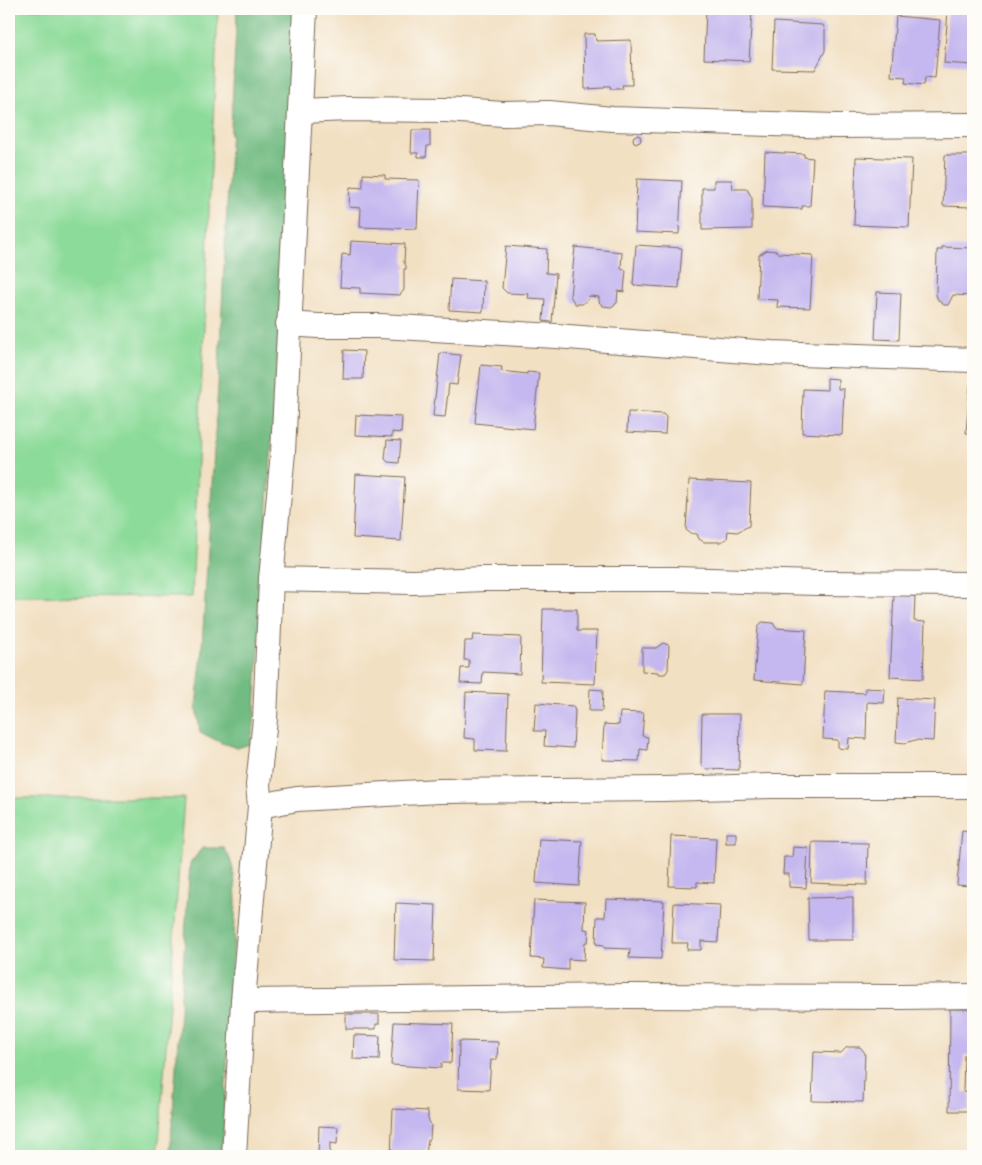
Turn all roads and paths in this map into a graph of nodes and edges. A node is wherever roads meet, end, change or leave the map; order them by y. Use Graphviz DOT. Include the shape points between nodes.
graph roads {
  1 [pos="305,9"];
  2 [pos="300,112"];
  3 [pos="973,125"];
  4 [pos="288,324"];
  5 [pos="973,360"];
  6 [pos="271,579"];
  7 [pos="973,584"];
  8 [pos="973,786"];
  9 [pos="260,806"];
  10 [pos="973,996"];
  11 [pos="244,1001"];
  12 [pos="234,1156"];
  1 -- 2 [label="street"];
  2 -- 3 [label="street" via="446,110 836,126"];
  2 -- 4 [label="street"];
  4 -- 5 [label="street" via="556,336 771,353"];
  4 -- 6 [label="street" via="283,452"];
  6 -- 7 [label="street" via="413,582 674,579"];
  6 -- 9 [label="street" via="265,719 258,785"];
  8 -- 9 [label="street" via="439,791 297,799"];
  9 -- 11 [label="street"];
  10 -- 11 [label="street"];
  11 -- 12 [label="street"];
}
